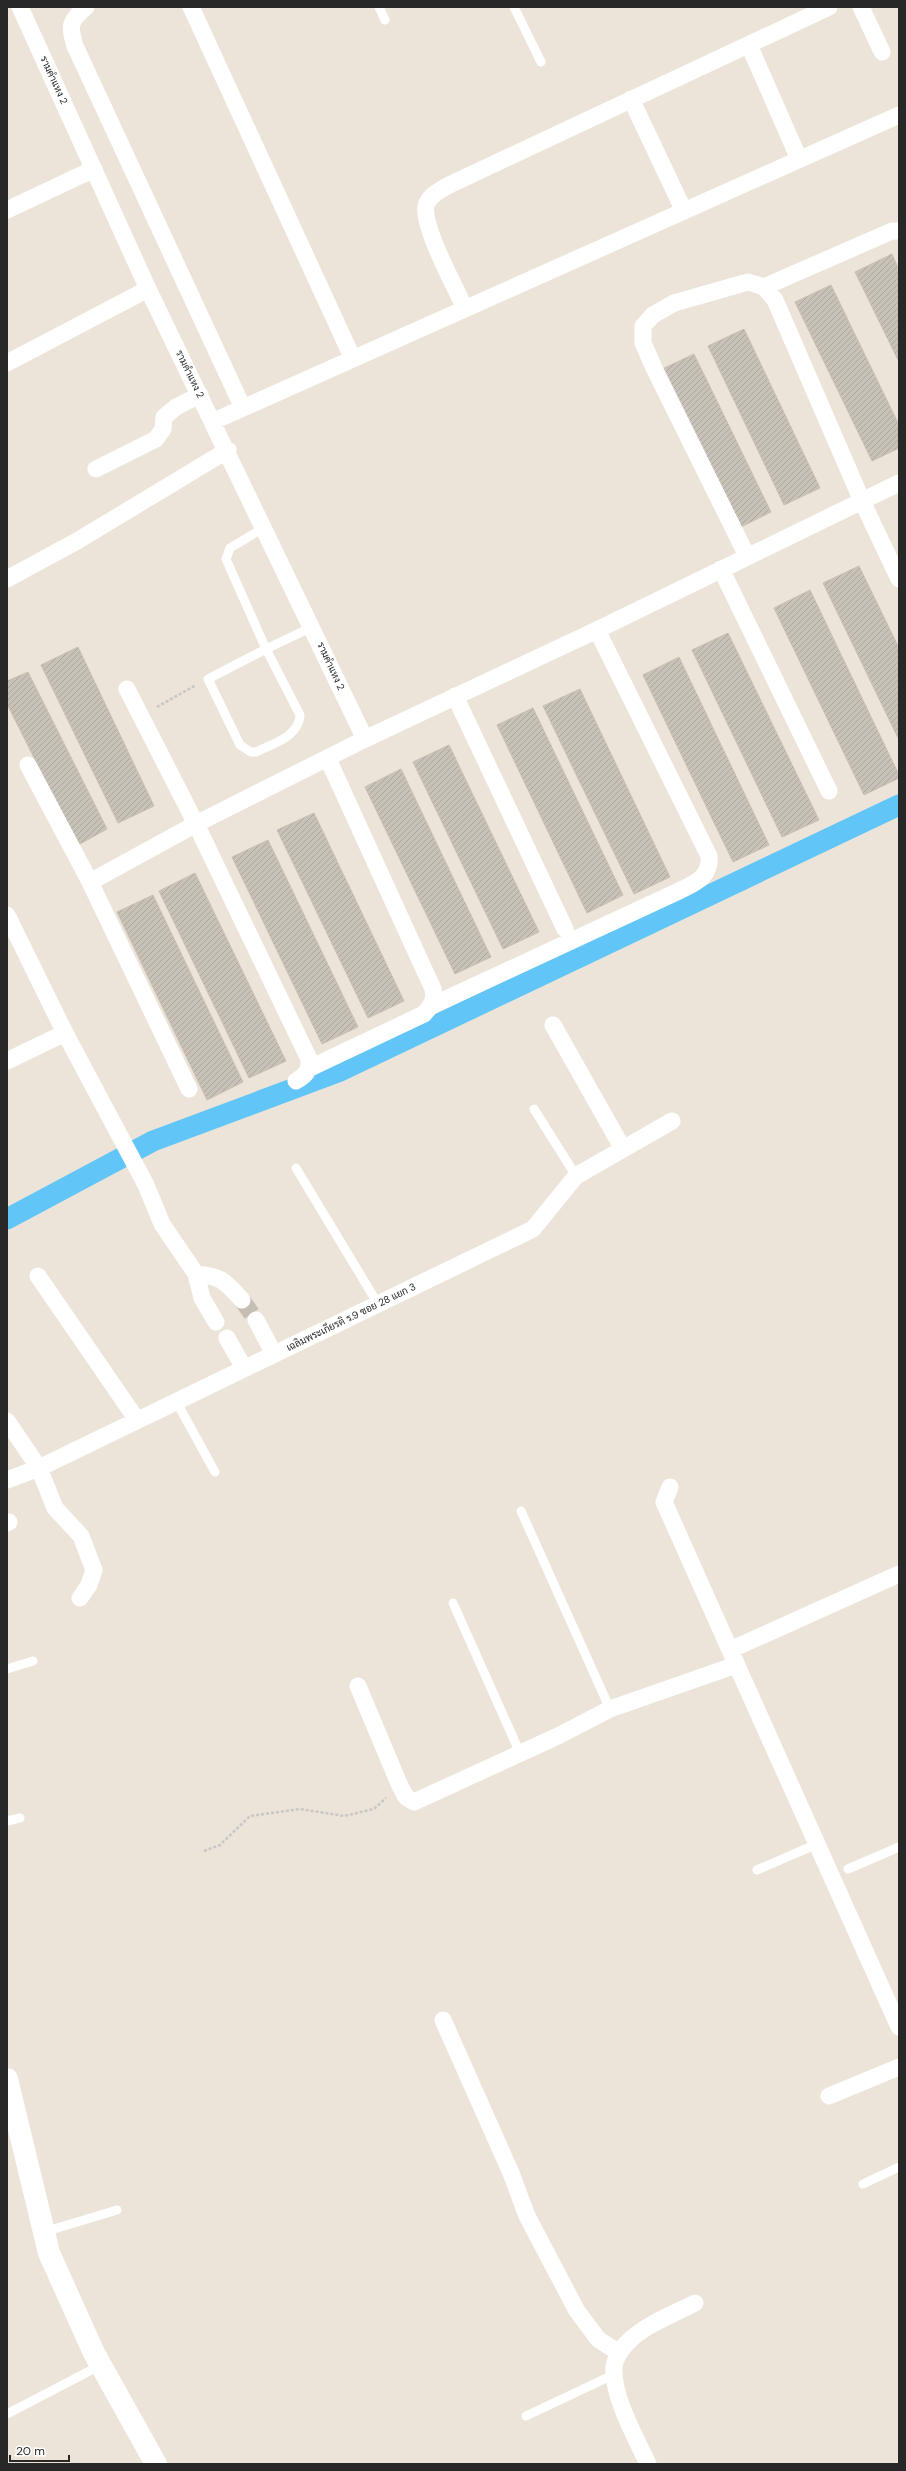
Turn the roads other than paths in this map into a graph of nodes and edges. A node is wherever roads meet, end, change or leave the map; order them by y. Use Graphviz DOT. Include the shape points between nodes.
graph roads {
  1 [pos="20,7"];
  2 [pos="86,7"];
  3 [pos="191,7"];
  4 [pos="379,7"];
  5 [pos="514,7"];
  6 [pos="829,7"];
  7 [pos="861,7"];
  8 [pos="385,20"];
  9 [pos="749,44"];
  10 [pos="882,52"];
  11 [pos="541,62"];
  12 [pos="631,100"];
  13 [pos="899,115"];
  14 [pos="800,159"];
  15 [pos="94,169"];
  16 [pos="7,210"];
  17 [pos="684,211"];
  18 [pos="899,231"];
  19 [pos="764,287"];
  20 [pos="148,289"];
  21 [pos="465,309"];
  22 [pos="353,359"];
  23 [pos="7,363"];
  24 [pos="200,395"];
  25 [pos="243,408"];
  26 [pos="214,421"];
  27 [pos="228,450"];
  28 [pos="96,469"];
  29 [pos="899,483"];
  30 [pos="862,501"];
  31 [pos="265,527"];
  32 [pos="747,556"];
  33 [pos="721,569"];
  34 [pos="7,579"];
  35 [pos="899,579"];
  36 [pos="312,627"];
  37 [pos="597,630"];
  38 [pos="266,649"];
  39 [pos="128,689"];
  40 [pos="456,696"];
  41 [pos="365,739"];
  42 [pos="328,759"];
  43 [pos="28,764"];
  44 [pos="829,790"];
  45 [pos="196,824"];
  46 [pos="90,882"];
  47 [pos="7,915"];
  48 [pos="565,929"];
  49 [pos="431,1006"];
  50 [pos="553,1025"];
  51 [pos="64,1032"];
  52 [pos="7,1061"];
  53 [pos="310,1068"];
  54 [pos="296,1081"];
  55 [pos="189,1089"];
  56 [pos="534,1109"];
  57 [pos="672,1121"];
  58 [pos="623,1148"];
  59 [pos="296,1168"];
  60 [pos="576,1176"];
  61 [pos="196,1274"];
  62 [pos="38,1276"];
  63 [pos="242,1300"];
  64 [pos="378,1304"];
  65 [pos="256,1320"];
  66 [pos="216,1322"];
  67 [pos="227,1338"];
  68 [pos="274,1354"];
  69 [pos="244,1368"];
  70 [pos="176,1401"];
  71 [pos="137,1420"];
  72 [pos="7,1421"];
  73 [pos="38,1468"];
  74 [pos="215,1472"];
  75 [pos="7,1480"];
  76 [pos="670,1487"];
  77 [pos="521,1511"];
  78 [pos="899,1574"];
  79 [pos="80,1598"];
  80 [pos="453,1603"];
  81 [pos="733,1658"];
  82 [pos="33,1661"];
  83 [pos="7,1669"];
  84 [pos="358,1686"];
  85 [pos="610,1709"];
  86 [pos="520,1753"];
  87 [pos="20,1818"];
  88 [pos="7,1821"];
  89 [pos="817,1844"];
  90 [pos="899,1847"];
  91 [pos="848,1869"];
  92 [pos="757,1870"];
  93 [pos="897,2018"];
  94 [pos="443,2020"];
  95 [pos="899,2067"];
  96 [pos="7,2079"];
  97 [pos="829,2096"];
  98 [pos="12,2120"];
  99 [pos="899,2167"];
  100 [pos="863,2184"];
  101 [pos="117,2210"];
  102 [pos="44,2232"];
  103 [pos="695,2303"];
  104 [pos="619,2353"];
  105 [pos="101,2365"];
  106 [pos="615,2374"];
  107 [pos="7,2414"];
  108 [pos="526,2416"];
  109 [pos="156,2464"];
  110 [pos="648,2464"];
  1 -- 15 [label="street, รามคำแหง 2"];
  2 -- 25 [label="street" via="74,16 70,28 74,46"];
  3 -- 22 [label="street"];
  4 -- 8 [label="lane"];
  5 -- 11 [label="lane"];
  6 -- 9 [label="street"];
  7 -- 10 [label="street"];
  9 -- 12 [label="street"];
  9 -- 14 [label="street"];
  12 -- 17 [label="street"];
  12 -- 21 [label="street" via="447,186 430,198 426,207 428,228"];
  13 -- 14 [label="street"];
  14 -- 17 [label="street"];
  15 -- 16 [label="street"];
  15 -- 20 [label="street, รามคำแหง 2"];
  17 -- 21 [label="street"];
  18 -- 19 [label="street" via="892,231"];
  19 -- 30 [label="street" via="776,300"];
  19 -- 32 [label="street" via="748,282 674,303 653,315 643,326 643,343 654,368"];
  20 -- 23 [label="street"];
  20 -- 24 [label="street, รามคำแหง 2"];
  21 -- 22 [label="street"];
  22 -- 25 [label="street"];
  24 -- 26 [label="street, รามคำแหง 2"];
  24 -- 28 [label="street" via="176,406 164,417 163,429 156,439"];
  25 -- 26 [label="street"];
  26 -- 27 [label="street, รามคำแหง 2"];
  27 -- 31 [label="street, รามคำแหง 2"];
  27 -- 34 [label="street" via="77,541"];
  29 -- 30 [label="street"];
  30 -- 32 [label="street"];
  30 -- 35 [label="street"];
  31 -- 36 [label="street, รามคำแหง 2"];
  31 -- 38 [label="lane" via="230,548 226,559"];
  32 -- 33 [label="street"];
  33 -- 37 [label="street"];
  33 -- 44 [label="street"];
  36 -- 38 [label="lane"];
  36 -- 41 [label="street, รามคำแหง 2"];
  37 -- 40 [label="street"];
  37 -- 49 [label="street" via="709,856 710,864 706,874 699,881 679,891"];
  38 -- 38 [label="lane" via="300,716 300,721 292,734 256,752 251,752 240,745 208,678"];
  39 -- 45 [label="street"];
  40 -- 41 [label="street"];
  40 -- 48 [label="street"];
  41 -- 42 [label="street"];
  42 -- 45 [label="street"];
  42 -- 49 [label="street" via="433,988 434,998"];
  43 -- 46 [label="street"];
  45 -- 46 [label="street"];
  45 -- 53 [label="street" via="309,1059"];
  46 -- 55 [label="street"];
  47 -- 51 [label="street"];
  49 -- 53 [label="street" via="424,1014"];
  50 -- 58 [label="street"];
  51 -- 52 [label="street"];
  51 -- 61 [label="street" via="146,1185 162,1224"];
  53 -- 54 [label="street" via="306,1075"];
  56 -- 60 [label="lane"];
  57 -- 58 [label="street, เฉลิมพระเกียรติ ร.9 ซอย 28 แยก 3"];
  58 -- 60 [label="street, เฉลิมพระเกียรติ ร.9 ซอย 28 แยก 3"];
  59 -- 64 [label="lane"];
  60 -- 64 [label="street, เฉลิมพระเกียรติ ร.9 ซอย 28 แยก 3" via="533,1229"];
  61 -- 63 [label="street" via="214,1276 225,1281"];
  61 -- 66 [label="street" via="202,1298"];
  62 -- 71 [label="street"];
  64 -- 68 [label="street, เฉลิมพระเกียรติ ร.9 ซอย 28 แยก 3"];
  65 -- 68 [label="street"];
  67 -- 69 [label="street"];
  68 -- 69 [label="street, เฉลิมพระเกียรติ ร.9 ซอย 28 แยก 3"];
  69 -- 70 [label="street, เฉลิมพระเกียรติ ร.9 ซอย 28 แยก 3"];
  70 -- 71 [label="street, เฉลิมพระเกียรติ ร.9 ซอย 28 แยก 3"];
  70 -- 74 [label="lane"];
  71 -- 73 [label="street, เฉลิมพระเกียรติ ร.9 ซอย 28 แยก 3"];
  72 -- 73 [label="street"];
  73 -- 75 [label="street, เฉลิมพระเกียรติ ร.9 ซอย 28 แยก 3"];
  73 -- 79 [label="street" via="55,1508 81,1536 94,1570 89,1585"];
  76 -- 81 [label="street" via="664,1502"];
  77 -- 85 [label="lane"];
  78 -- 81 [label="street"];
  80 -- 86 [label="lane"];
  81 -- 85 [label="street"];
  81 -- 89 [label="street"];
  82 -- 83 [label="lane"];
  84 -- 86 [label="street" via="400,1786 406,1797 414,1802"];
  85 -- 86 [label="street"];
  87 -- 88 [label="lane"];
  89 -- 92 [label="lane"];
  89 -- 93 [label="street"];
  90 -- 91 [label="lane"];
  94 -- 104 [label="street" via="511,2173 527,2216 577,2311 598,2339"];
  95 -- 97 [label="street"];
  96 -- 98 [label="street"];
  98 -- 102 [label="street"];
  99 -- 100 [label="lane"];
  101 -- 102 [label="lane"];
  102 -- 105 [label="street" via="49,2253"];
  103 -- 104 [label="street" via="643,2330"];
  104 -- 106 [label="street" via="614,2366"];
  105 -- 107 [label="lane"];
  105 -- 109 [label="street"];
  106 -- 108 [label="lane"];
  106 -- 110 [label="street" via="616,2386 627,2416"];
}
